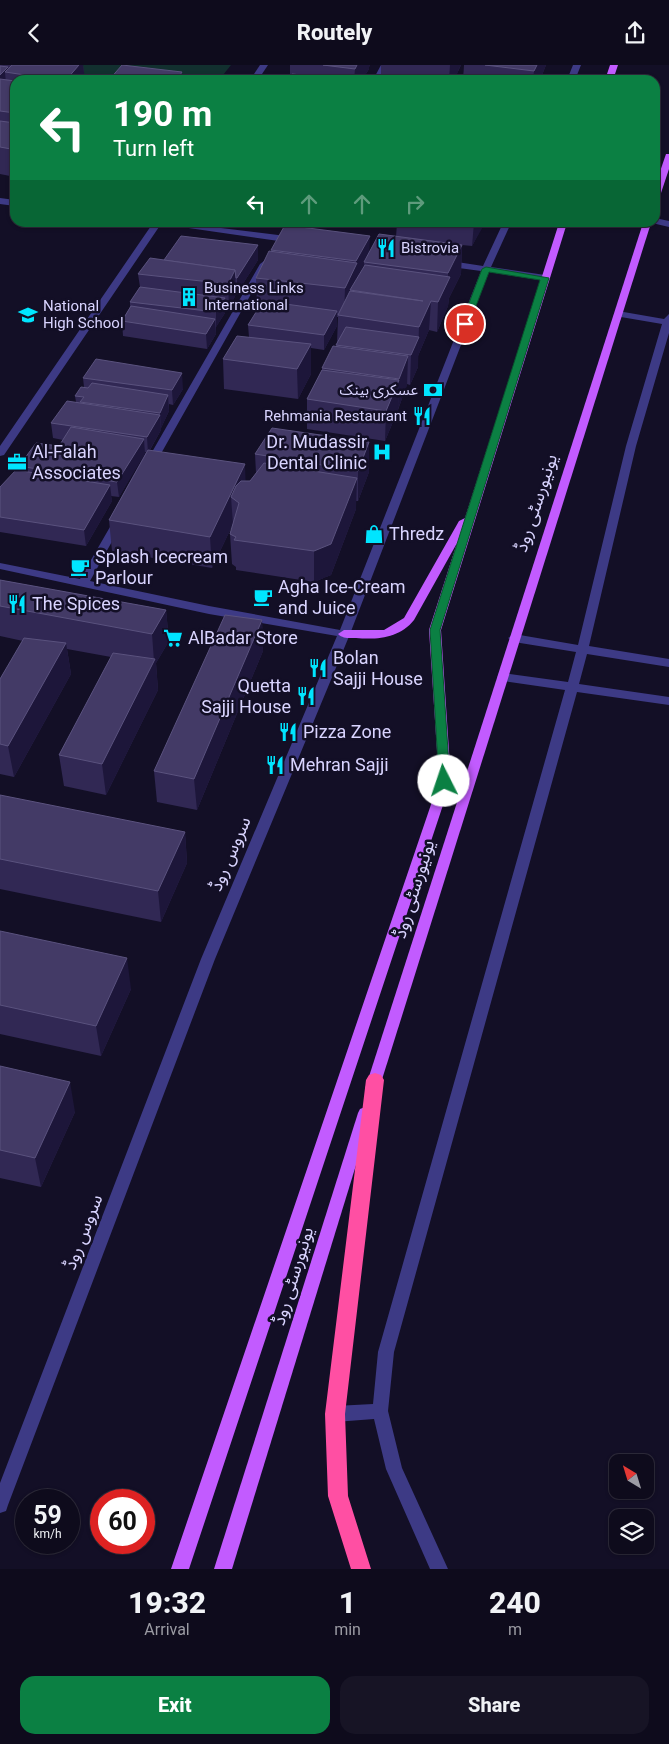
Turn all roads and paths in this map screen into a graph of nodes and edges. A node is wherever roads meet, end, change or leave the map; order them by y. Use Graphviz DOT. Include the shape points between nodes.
graph roads {
  1 [pos="669,156"];
  2 [pos="660,184"];
  3 [pos="154,227"];
  4 [pos="185,227"];
  5 [pos="294,227"];
  6 [pos="505,227"];
  7 [pos="562,227"];
  8 [pos="647,227"];
  9 [pos="298,241"];
  10 [pos="277,245"];
  11 [pos="437,262"];
  12 [pos="486,269"];
  13 [pos="545,278"];
  14 [pos="618,314"];
  15 [pos="668,319"];
  16 [pos="0,453"];
  17 [pos="142,480"];
  18 [pos="476,499"];
  19 [pos="122,514"];
  20 [pos="0,566"];
  21 [pos="83,584"];
  22 [pos="344,634"];
  23 [pos="514,638"];
  24 [pos="583,648"];
  25 [pos="669,663"];
  26 [pos="503,677"];
  27 [pos="573,685"];
  28 [pos="669,701"];
  29 [pos="375,1080"];
  30 [pos="380,1411"];
  31 [pos="335,1414"];
  32 [pos="1,1498"];
  33 [pos="180,1569"];
  34 [pos="223,1569"];
  35 [pos="361,1569"];
  36 [pos="439,1569"];
  1 -- 2 [label="main road"];
  3 -- 16 [label="street"];
  4 -- 10 [label="street"];
  5 -- 10 [label="street"];
  6 -- 12 [label="street, سروس روڈ"];
  7 -- 13 [label="main road, یونیورسٹی روڈ"];
  8 -- 14 [label="main road, یونیورسٹی روڈ"];
  9 -- 10 [label="street"];
  10 -- 17 [label="street"];
  11 -- 12 [label="street"];
  12 -- 13 [label="street"];
  12 -- 22 [label="street, سروس روڈ"];
  13 -- 18 [label="main road, یونیورسٹی روڈ"];
  14 -- 15 [label="street"];
  14 -- 23 [label="main road, یونیورسٹی روڈ"];
  15 -- 24 [label="street" via="631,446"];
  18 -- 22 [label="main road" via="408,619 398,630 383,635"];
  18 -- 33 [label="main road, یونیورسٹی روڈ" via="435,630 444,781"];
  19 -- 21 [label="street"];
  20 -- 21 [label="street"];
  21 -- 22 [label="street"];
  22 -- 32 [label="street, سروس روڈ" via="208,959"];
  23 -- 24 [label="street"];
  23 -- 26 [label="main road, یونیورسٹی روڈ"];
  24 -- 25 [label="street"];
  24 -- 27 [label="street"];
  26 -- 27 [label="street"];
  26 -- 29 [label="main road, یونیورسٹی روڈ"];
  27 -- 28 [label="street"];
  27 -- 30 [label="street" via="386,1352"];
  29 -- 31 [label="highway"];
  29 -- 34 [label="main road, یونیورسٹی روڈ"];
  30 -- 31 [label="street"];
  30 -- 36 [label="street" via="394,1469"];
  31 -- 35 [label="highway" via="338,1496"];
}
